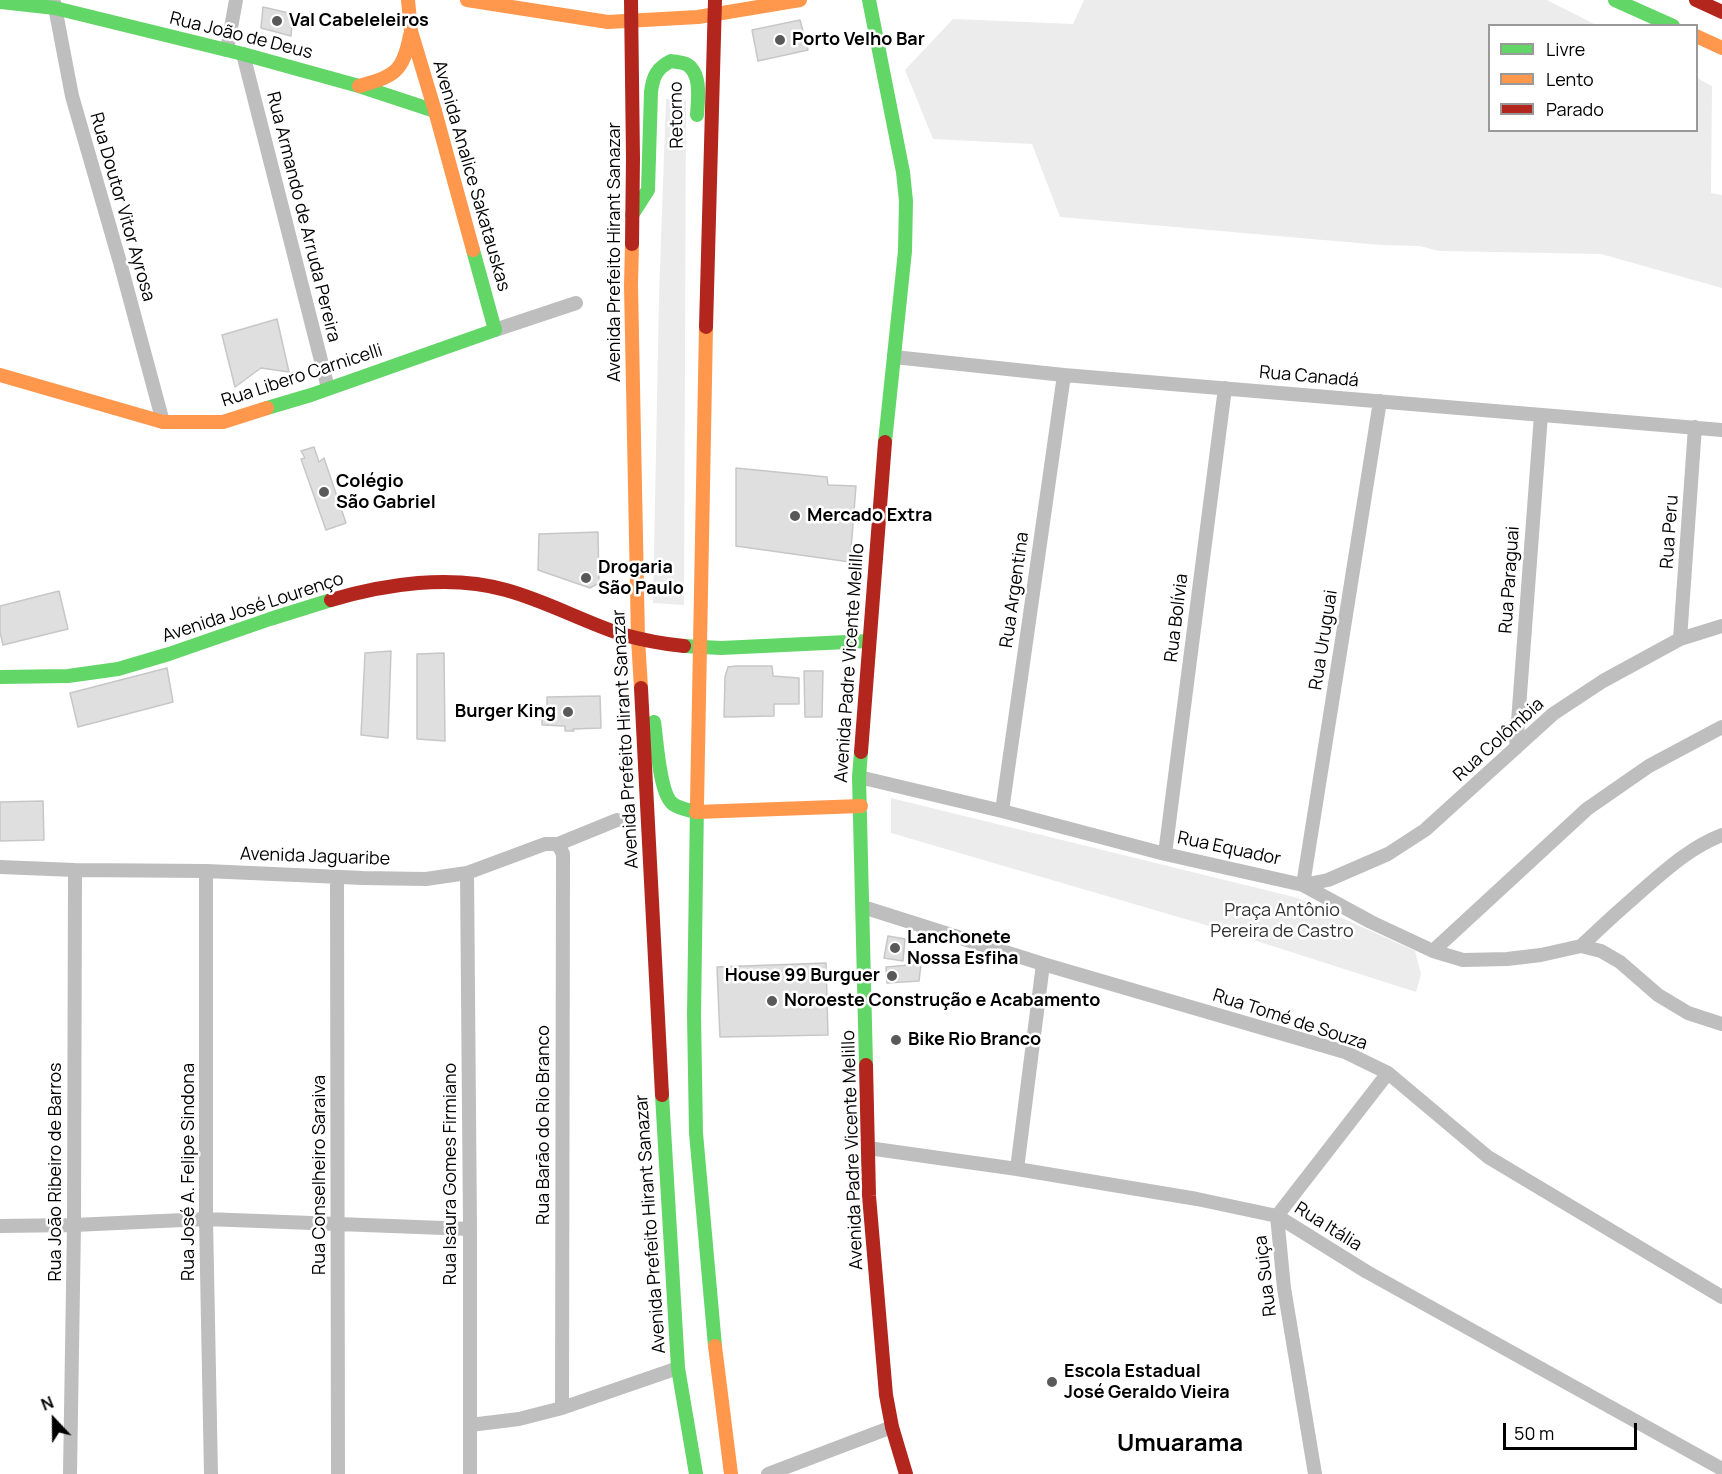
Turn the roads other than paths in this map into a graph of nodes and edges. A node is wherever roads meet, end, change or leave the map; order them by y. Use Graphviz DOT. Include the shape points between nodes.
graph roads {
  1 [pos="236,0"];
  2 [pos="408,0"];
  3 [pos="467,0"];
  4 [pos="631,0"];
  5 [pos="800,0"];
  6 [pos="868,0"];
  7 [pos="1615,0"];
  8 [pos="1696,0"];
  9 [pos="0,2"];
  10 [pos="54,4"];
  11 [pos="715,7"];
  12 [pos="1722,12"];
  13 [pos="631,22"];
  14 [pos="1669,24"];
  15 [pos="411,31"];
  16 [pos="1698,37"];
  17 [pos="1722,48"];
  18 [pos="227,50"];
  19 [pos="243,54"];
  20 [pos="359,86"];
  21 [pos="435,111"];
  22 [pos="697,134"];
  23 [pos="695,211"];
  24 [pos="632,216"];
  25 [pos="707,243"];
  26 [pos="576,303"];
  27 [pos="495,330"];
  28 [pos="894,357"];
  29 [pos="0,375"];
  30 [pos="1064,375"];
  31 [pos="328,388"];
  32 [pos="1224,388"];
  33 [pos="1380,401"];
  34 [pos="1541,415"];
  35 [pos="163,422"];
  36 [pos="1695,427"];
  37 [pos="1722,430"];
  38 [pos="1722,626"];
  39 [pos="638,639"];
  40 [pos="1680,639"];
  41 [pos="868,640"];
  42 [pos="700,648"];
  43 [pos="0,677"];
  44 [pos="641,697"];
  45 [pos="1722,727"];
  46 [pos="1516,748"];
  47 [pos="859,777"];
  48 [pos="861,806"];
  49 [pos="1002,811"];
  50 [pos="696,812"];
  51 [pos="618,820"];
  52 [pos="1722,835"];
  53 [pos="558,844"];
  54 [pos="1165,854"];
  55 [pos="0,867"];
  56 [pos="75,870"];
  57 [pos="206,871"];
  58 [pos="467,873"];
  59 [pos="337,876"];
  60 [pos="1303,885"];
  61 [pos="863,907"];
  62 [pos="1581,946"];
  63 [pos="1433,951"];
  64 [pos="1043,964"];
  65 [pos="1722,1024"];
  66 [pos="1388,1073"];
  67 [pos="868,1148"];
  68 [pos="1017,1169"];
  69 [pos="1277,1216"];
  70 [pos="206,1219"];
  71 [pos="339,1224"];
  72 [pos="74,1225"];
  73 [pos="0,1226"];
  74 [pos="470,1229"];
  75 [pos="1722,1297"];
  76 [pos="678,1368"];
  77 [pos="562,1408"];
  78 [pos="470,1425"];
  79 [pos="892,1427"];
  80 [pos="1722,1469"];
  81 [pos="70,1474"];
  82 [pos="211,1474"];
  83 [pos="338,1474"];
  84 [pos="470,1474"];
  85 [pos="696,1474"];
  86 [pos="731,1474"];
  87 [pos="768,1474"];
  88 [pos="906,1474"];
  89 [pos="1315,1474"];
  1 -- 18 [label="street"];
  2 -- 15 [label="main road, Avenida Analice Sakatauskas"];
  3 -- 13 [label="main road" via="608,22"];
  4 -- 13 [label="main road, Avenida Prefeito Hirant Sanazar"];
  5 -- 11 [label="main road"];
  6 -- 28 [label="main road, Avenida Padre Vicente Melillo" via="906,201"];
  7 -- 14 [label="main road"];
  8 -- 12 [label="main road"];
  9 -- 10 [label="main road, Rua João de Deus"];
  10 -- 18 [label="main road, Rua João de Deus"];
  10 -- 35 [label="street, Rua Doutor Vitor Ayrosa" via="72,96"];
  11 -- 13 [label="main road" via="698,17"];
  11 -- 25 [label="main road"];
  13 -- 24 [label="main road, Avenida Prefeito Hirant Sanazar"];
  15 -- 20 [label="main road, Avenida Analice Sakatauskas" via="400,68 390,76"];
  15 -- 21 [label="main road, Avenida Analice Sakatauskas"];
  16 -- 17 [label="main road"];
  18 -- 19 [label="main road, Rua João de Deus"];
  19 -- 20 [label="main road, Rua João de Deus"];
  19 -- 31 [label="street, Rua Armando de Arruda Pereira"];
  20 -- 21 [label="main road, Rua João de Deus"];
  21 -- 27 [label="main road, Avenida Analice Sakatauskas"];
  22 -- 24 [label="main road, Retorno" via="698,90 694,72 688,65 671,61 653,76 648,190"];
  23 -- 25 [label="main road"];
  24 -- 39 [label="main road, Avenida Prefeito Hirant Sanazar"];
  25 -- 42 [label="main road"];
  26 -- 27 [label="street, Rua Libero Carnicelli"];
  27 -- 31 [label="main road, Rua Libero Carnicelli"];
  28 -- 30 [label="street, Rua Canadá"];
  28 -- 41 [label="main road, Avenida Padre Vicente Melillo"];
  29 -- 35 [label="main road, Rua Libero Carnicelli"];
  30 -- 32 [label="street, Rua Canadá"];
  30 -- 49 [label="street, Rua Argentina"];
  31 -- 35 [label="main road, Rua Libero Carnicelli" via="223,422"];
  32 -- 33 [label="street, Rua Canadá"];
  32 -- 54 [label="street, Rua Bolívia"];
  33 -- 34 [label="street, Rua Canadá"];
  33 -- 60 [label="street, Rua Uruguai"];
  34 -- 36 [label="street, Rua Canadá"];
  34 -- 46 [label="street, Rua Paraguai"];
  36 -- 37 [label="street, Rua Canadá"];
  36 -- 40 [label="street, Rua Peru"];
  38 -- 40 [label="street, Rua Colômbia"];
  39 -- 42 [label="main road, Avenida José Lourenço"];
  39 -- 43 [label="main road, Avenida José Lourenço" via="507,590 473,584 411,585 364,591 309,606 133,665 86,674"];
  39 -- 44 [label="main road, Avenida Prefeito Hirant Sanazar"];
  40 -- 46 [label="street, Rua Colômbia" via="1553,714"];
  41 -- 42 [label="main road, Avenida José Lourenço"];
  41 -- 47 [label="main road, Avenida Padre Vicente Melillo"];
  42 -- 50 [label="main road"];
  44 -- 50 [label="main road" via="653,719 668,798 673,804"];
  44 -- 76 [label="main road, Avenida Prefeito Hirant Sanazar"];
  45 -- 63 [label="street" via="1649,766 1587,809"];
  46 -- 60 [label="street, Rua Colômbia" via="1425,830 1388,854 1328,880"];
  47 -- 48 [label="main road, Avenida Padre Vicente Melillo"];
  47 -- 49 [label="street, Rua Equador"];
  48 -- 50 [label="main road"];
  48 -- 61 [label="main road, Avenida Padre Vicente Melillo"];
  49 -- 54 [label="street, Rua Equador"];
  50 -- 86 [label="main road" via="696,1133 715,1350"];
  51 -- 53 [label="street, Avenida Jaguaribe"];
  52 -- 62 [label="street" via="1678,860"];
  53 -- 58 [label="street, Avenida Jaguaribe" via="545,844"];
  53 -- 77 [label="street, Rua Barão do Rio Branco" via="563,854"];
  54 -- 60 [label="street, Rua Equador"];
  55 -- 56 [label="street, Avenida Jaguaribe"];
  56 -- 57 [label="street, Avenida Jaguaribe"];
  56 -- 72 [label="street, Rua João Ribeiro de Barros"];
  57 -- 59 [label="street, Avenida Jaguaribe"];
  57 -- 70 [label="street, Rua José A. Felipe Sindona"];
  58 -- 59 [label="street, Avenida Jaguaribe" via="426,879"];
  58 -- 74 [label="street, Rua Isaura Gomes Firmiano"];
  59 -- 71 [label="street, Rua Conselheiro Saraiva"];
  60 -- 63 [label="street, Rua Equador"];
  61 -- 64 [label="street, Rua Tomé de Souza"];
  61 -- 67 [label="main road, Avenida Padre Vicente Melillo"];
  62 -- 63 [label="street, Rua Equador" via="1507,960 1462,960"];
  62 -- 65 [label="street" via="1620,962 1688,1014"];
  64 -- 66 [label="street, Rua Tomé de Souza" via="1345,1052"];
  64 -- 68 [label="street"];
  66 -- 69 [label="street, Rua Suiça"];
  66 -- 75 [label="street, Rua Tomé de Souza" via="1488,1157"];
  67 -- 68 [label="street, Rua Itália"];
  67 -- 79 [label="main road, Avenida Padre Vicente Melillo" via="885,1385"];
  68 -- 69 [label="street, Rua Itália"];
  69 -- 80 [label="street, Rua Itália" via="1367,1272"];
  69 -- 89 [label="street, Rua Suiça" via="1284,1288"];
  70 -- 71 [label="street"];
  70 -- 72 [label="street"];
  70 -- 82 [label="street, Rua José A. Felipe Sindona"];
  71 -- 74 [label="street"];
  71 -- 83 [label="street, Rua Conselheiro Saraiva"];
  72 -- 73 [label="street"];
  72 -- 81 [label="street, Rua João Ribeiro de Barros"];
  74 -- 78 [label="street, Rua Isaura Gomes Firmiano"];
  76 -- 77 [label="street"];
  76 -- 85 [label="main road, Avenida Prefeito Hirant Sanazar"];
  77 -- 78 [label="street" via="519,1419"];
  78 -- 84 [label="street, Rua Isaura Gomes Firmiano"];
  79 -- 87 [label="street"];
  79 -- 88 [label="main road, Avenida Padre Vicente Melillo"];
}
